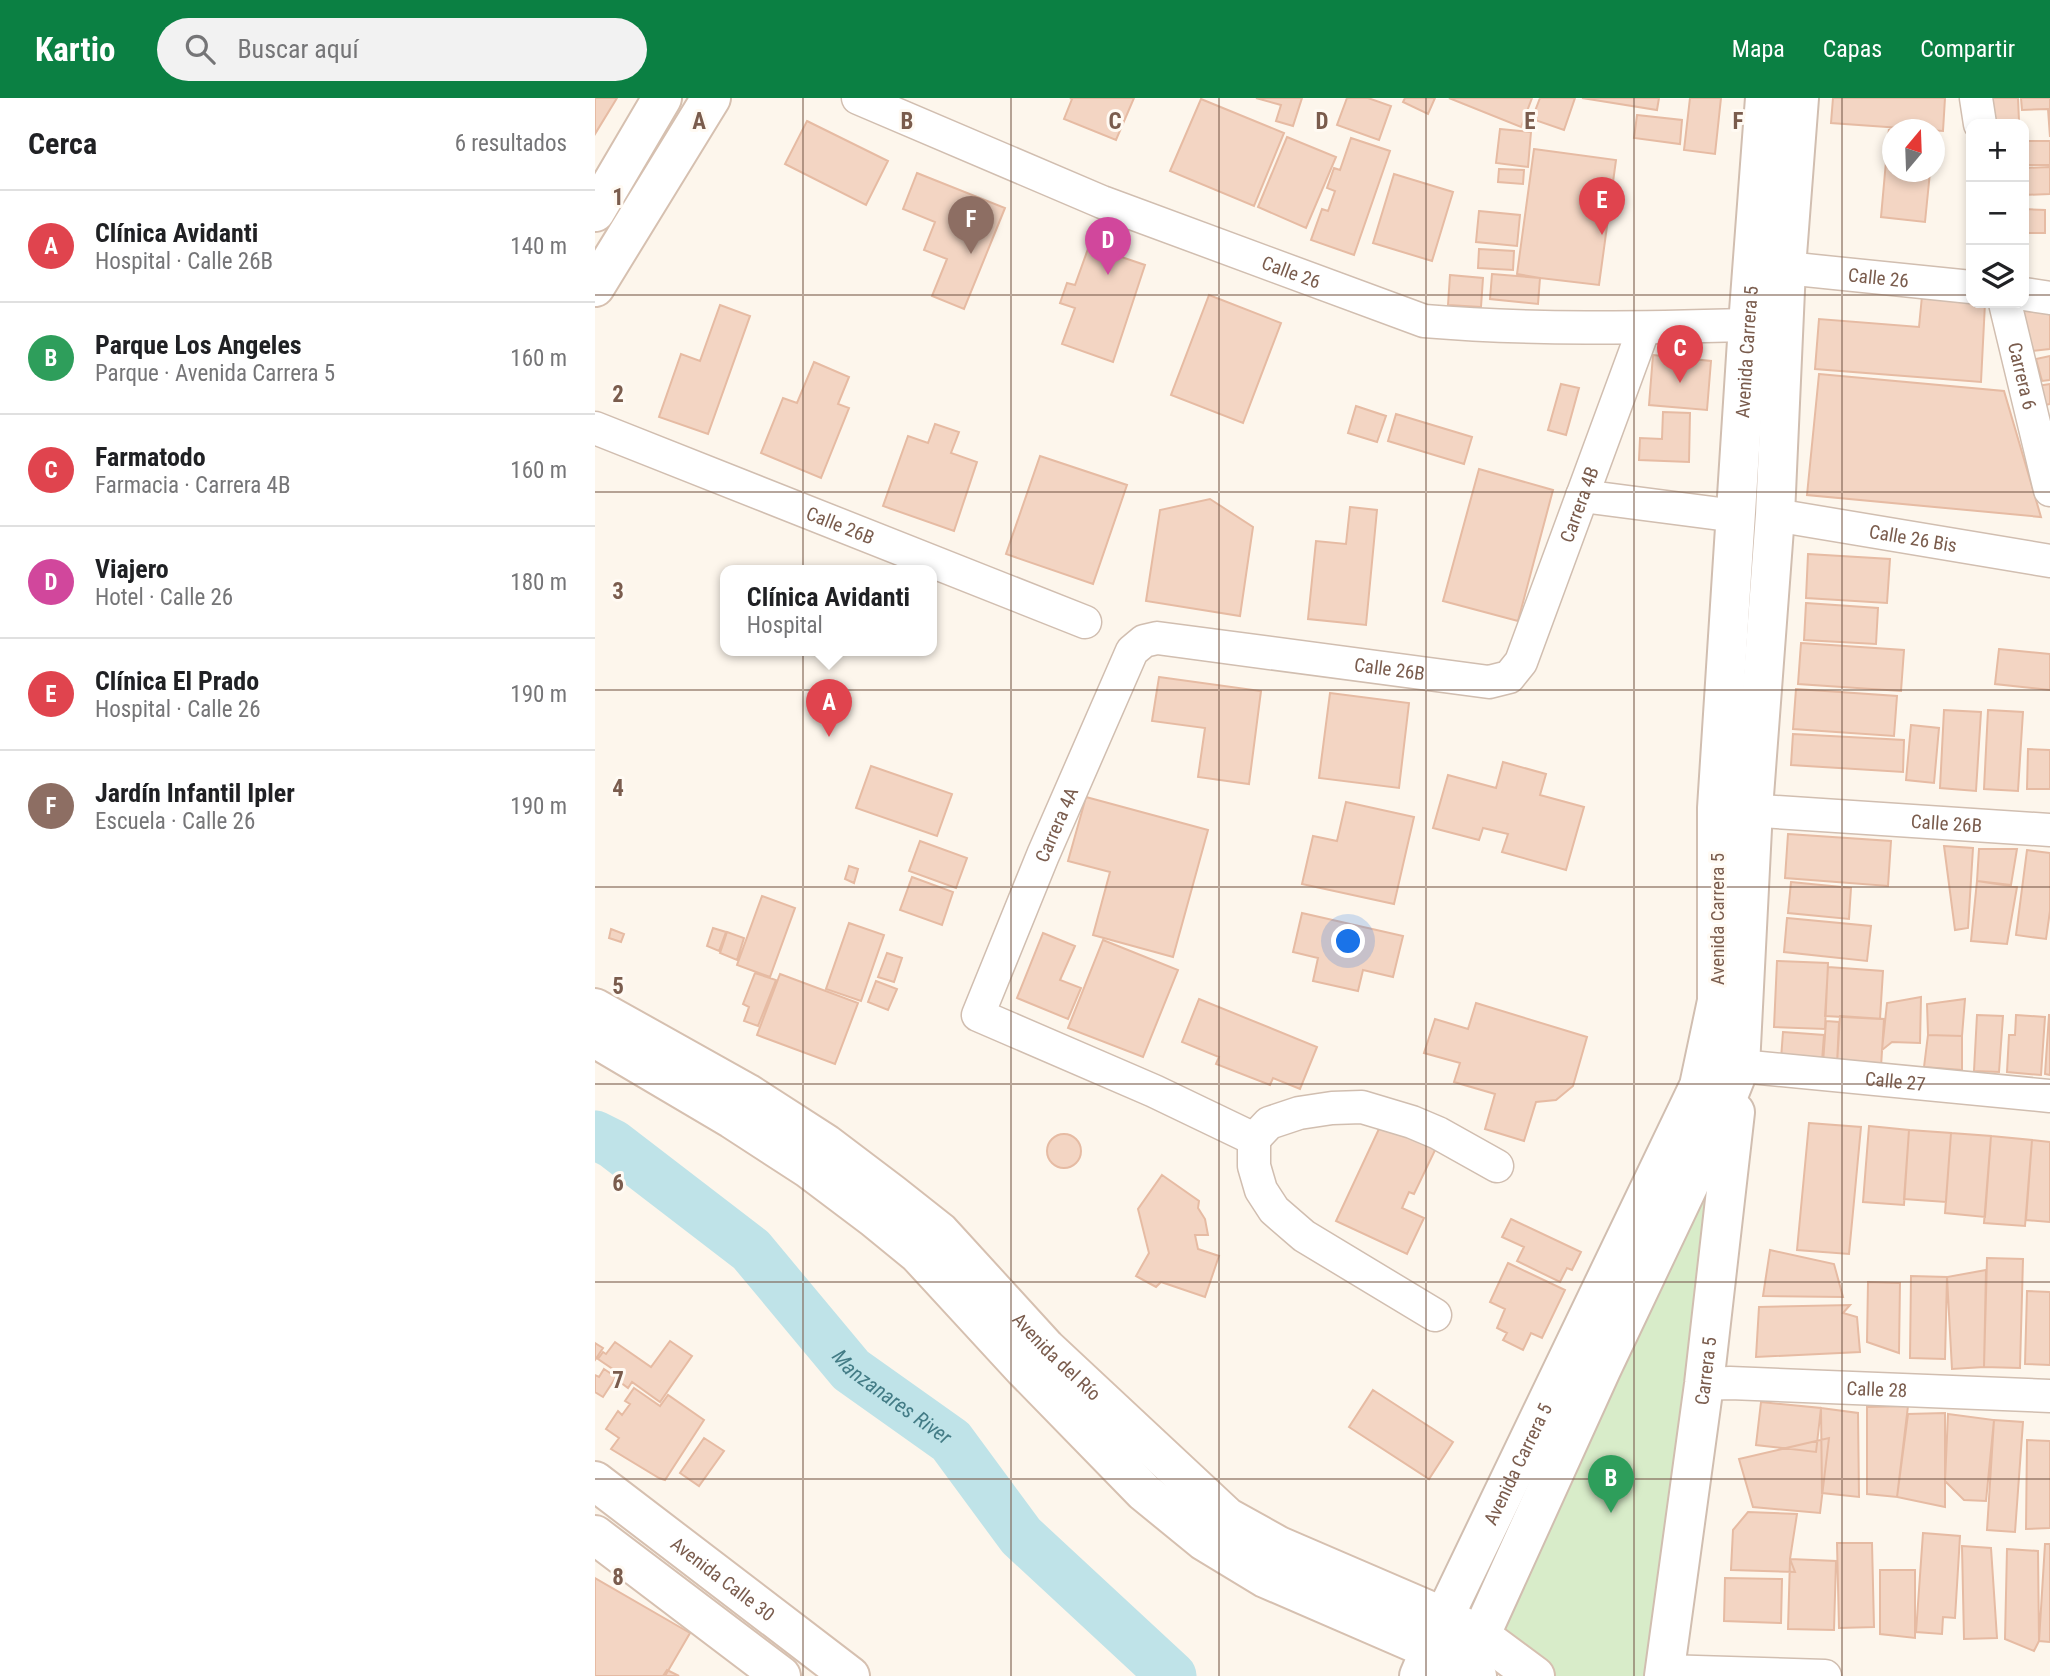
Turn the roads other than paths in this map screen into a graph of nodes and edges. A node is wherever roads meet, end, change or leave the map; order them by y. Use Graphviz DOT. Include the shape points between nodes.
graph roads {
  1 [pos="662,98"];
  2 [pos="711,98"];
  3 [pos="859,98"];
  4 [pos="1765,98"];
  5 [pos="1799,98"];
  6 [pos="1976,98"];
  7 [pos="1979,119"];
  8 [pos="595,212"];
  9 [pos="1786,268"];
  10 [pos="1966,286"];
  11 [pos="595,287"];
  12 [pos="2029,295"];
  13 [pos="2050,298"];
  14 [pos="2006,308"];
  15 [pos="1748,325"];
  16 [pos="1644,328"];
  17 [pos="595,428"];
  18 [pos="2050,489"];
  19 [pos="1582,496"];
  20 [pos="1775,515"];
  21 [pos="1735,516"];
  22 [pos="2050,561"];
  23 [pos="1085,622"];
  24 [pos="1144,641"];
  25 [pos="1509,677"];
  26 [pos="1735,809"];
  27 [pos="2050,830"];
  28 [pos="595,1008"];
  29 [pos="595,1038"];
  30 [pos="1740,1066"];
  31 [pos="2050,1096"];
  32 [pos="1254,1139"];
  33 [pos="1497,1166"];
  34 [pos="1435,1315"];
  35 [pos="1704,1384"];
  36 [pos="2050,1396"];
  37 [pos="595,1482"];
  38 [pos="595,1535"];
  39 [pos="1431,1647"];
  40 [pos="1471,1664"];
  41 [pos="1664,1674"];
  42 [pos="781,1676"];
  43 [pos="850,1676"];
  44 [pos="1535,1676"];
  45 [pos="1825,1676"];
  1 -- 8 [label="street"];
  2 -- 11 [label="street"];
  3 -- 16 [label="street, Calle 26" via="1102,202 1424,321"];
  4 -- 15 [label="street, Avenida Carrera 5"];
  5 -- 9 [label="street, Avenida Carrera 5"];
  6 -- 7 [label="street"];
  9 -- 10 [label="street, Calle 26"];
  9 -- 20 [label="street, Avenida Carrera 5"];
  12 -- 13 [label="street"];
  14 -- 18 [label="street, Carrera 6"];
  15 -- 16 [label="street, Calle 26"];
  15 -- 21 [label="street, Avenida Carrera 5"];
  16 -- 19 [label="street, Carrera 4B"];
  17 -- 23 [label="street, Calle 26B"];
  19 -- 21 [label="street"];
  19 -- 25 [label="street, Carrera 4B" via="1521,662"];
  20 -- 22 [label="street, Calle 26 Bis"];
  20 -- 26 [label="street, Avenida Carrera 5"];
  21 -- 26 [label="street, Avenida Carrera 5"];
  24 -- 25 [label="street, Calle 26B" via="1157,638 1489,682"];
  24 -- 32 [label="street, Carrera 4A" via="1126,664 978,1015"];
  26 -- 27 [label="street, Calle 26B"];
  26 -- 30 [label="street, Avenida Carrera 5"];
  26 -- 39 [label="street, Avenida Carrera 5" via="1717,1001 1699,1086"];
  28 -- 39 [label="street, Avenida del Río" via="747,1093 893,1194 940,1232 1046,1348 1227,1517"];
  29 -- 39 [label="street, Avenida del Río" via="732,1119 874,1217 918,1254 1144,1492 1205,1541 1265,1578"];
  30 -- 31 [label="street, Calle 27"];
  30 -- 35 [label="street, Carrera 5"];
  30 -- 40 [label="street, Avenida Carrera 5"];
  32 -- 33 [label="street" via="1269,1124 1300,1113 1362,1107 1438,1133"];
  32 -- 34 [label="street" via="1254,1166 1261,1190 1275,1210 1304,1236"];
  35 -- 36 [label="street, Calle 28"];
  35 -- 41 [label="street, Carrera 5"];
  37 -- 43 [label="street, Avenida Calle 30"];
  38 -- 42 [label="street"];
  39 -- 40 [label="street, Avenida del Río"];
  40 -- 44 [label="street, Avenida del Río"];
  41 -- 45 [label="street"];
}
